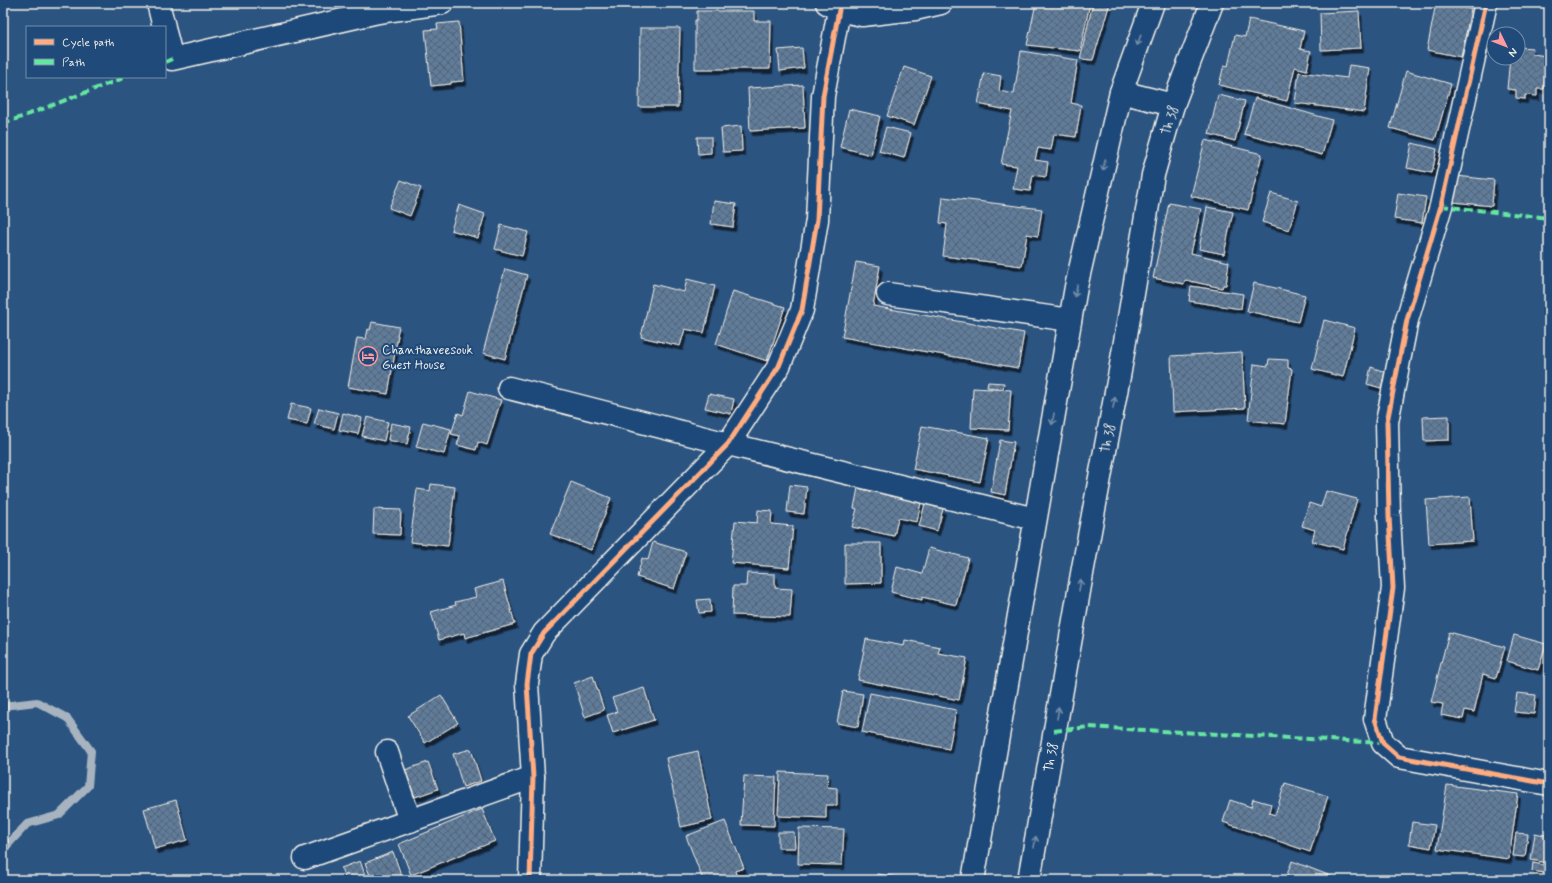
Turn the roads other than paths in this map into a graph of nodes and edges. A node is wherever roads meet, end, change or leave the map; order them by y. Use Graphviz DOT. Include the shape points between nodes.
graph roads {
  1 [pos="158,3"];
  2 [pos="442,3"];
  3 [pos="941,3"];
  4 [pos="1153,3"];
  5 [pos="1212,3"];
  6 [pos="1486,3"];
  7 [pos="833,6"];
  8 [pos="164,26"];
  9 [pos="166,36"];
  10 [pos="1120,92"];
  11 [pos="1173,106"];
  12 [pos="888,294"];
  13 [pos="1070,320"];
  14 [pos="509,388"];
  15 [pos="728,444"];
  16 [pos="1035,519"];
  17 [pos="387,752"];
  18 [pos="533,777"];
  19 [pos="1549,784"];
  20 [pos="410,821"];
  21 [pos="305,858"];
  22 [pos="530,880"];
  23 [pos="973,880"];
  24 [pos="1029,880"];
  1 -- 8 [label="street"];
  2 -- 9 [label="street" via="378,12 172,60"];
  3 -- 7 [label="street" via="915,9 862,15"];
  4 -- 10 [label="street, one-way"];
  5 -- 11 [label="street, Th 38"];
  6 -- 19 [label="street" via="1441,206 1407,320 1387,422 1393,588 1375,719 1383,743 1400,757"];
  7 -- 15 [label="street" via="823,96 817,220 802,310 779,366"];
  10 -- 11 [label="street"];
  10 -- 13 [label="street, one-way"];
  24 -- 11 [label="street, Th 38, one-way" via="1153,175"];
  12 -- 13 [label="street"];
  13 -- 16 [label="street, one-way"];
  14 -- 15 [label="street"];
  15 -- 16 [label="street"];
  15 -- 18 [label="street" via="544,633 531,654 527,684"];
  16 -- 23 [label="street"];
  17 -- 20 [label="street"];
  18 -- 20 [label="street"];
  18 -- 22 [label="street"];
  20 -- 21 [label="street"];
}
